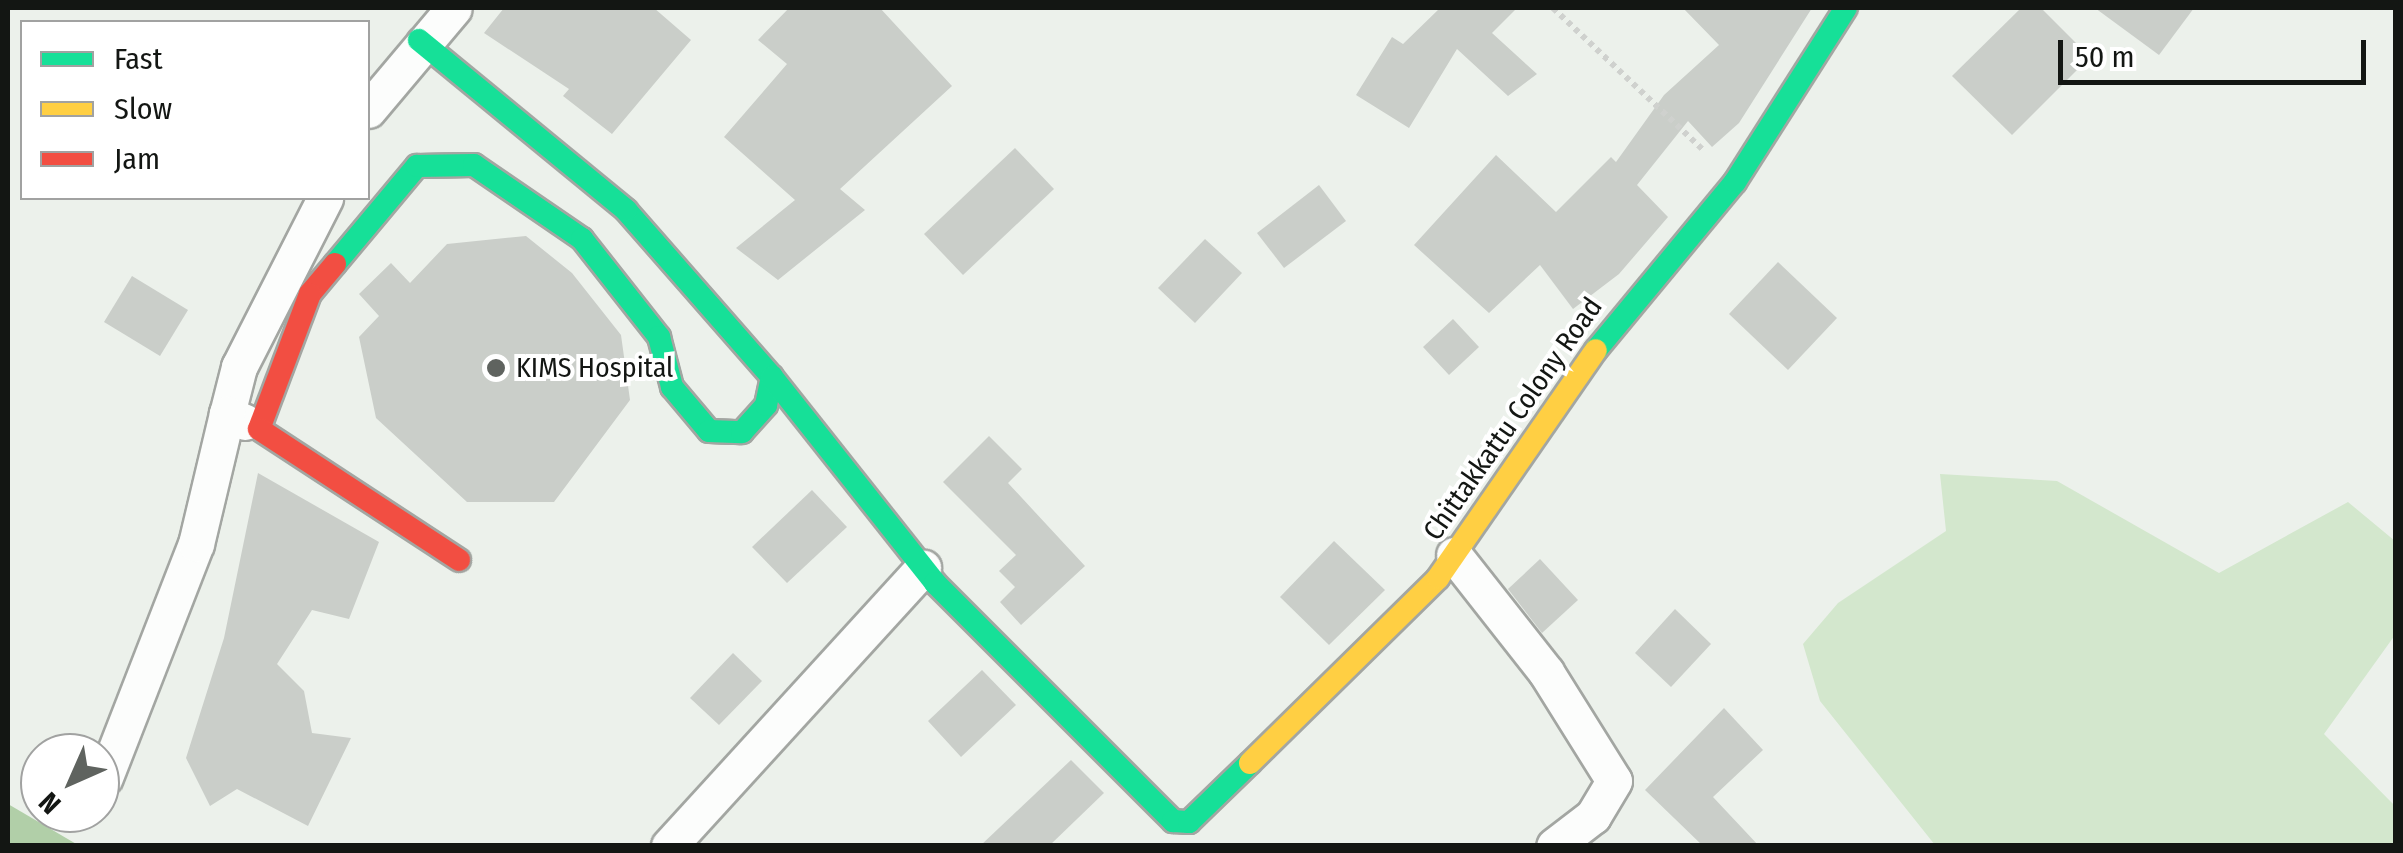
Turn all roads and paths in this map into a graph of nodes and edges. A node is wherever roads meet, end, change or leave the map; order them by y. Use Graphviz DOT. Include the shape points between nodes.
graph roads {
  1 [pos="454,8"];
  2 [pos="1552,8"];
  3 [pos="1846,8"];
  4 [pos="419,40"];
  5 [pos="370,107"];
  6 [pos="1735,182"];
  7 [pos="324,200"];
  8 [pos="772,377"];
  9 [pos="227,414"];
  10 [pos="259,430"];
  11 [pos="1454,555"];
  12 [pos="460,560"];
  13 [pos="923,568"];
  14 [pos="120,739"];
  15 [pos="669,846"];
  16 [pos="1554,846"];
  1 -- 4 [label="street"];
  2 -- 6 [label="path"];
  3 -- 6 [label="street, Chittakkattu Colony Road"];
  4 -- 5 [label="street"];
  4 -- 8 [label="street" via="626,210"];
  6 -- 11 [label="street, Chittakkattu Colony Road" via="1613,325"];
  7 -- 9 [label="street" via="239,366"];
  8 -- 10 [label="street" via="766,406 742,432 709,430 672,387 659,337 582,238 474,165 417,166 310,294"];
  8 -- 13 [label="street"];
  9 -- 10 [label="street"];
  9 -- 14 [label="street" via="196,544"];
  10 -- 12 [label="street" via="369,493"];
  11 -- 13 [label="street, Chittakkattu Colony Road" via="1182,824"];
  11 -- 16 [label="street" via="1546,672 1614,781 1593,816"];
  13 -- 15 [label="street"];
}
